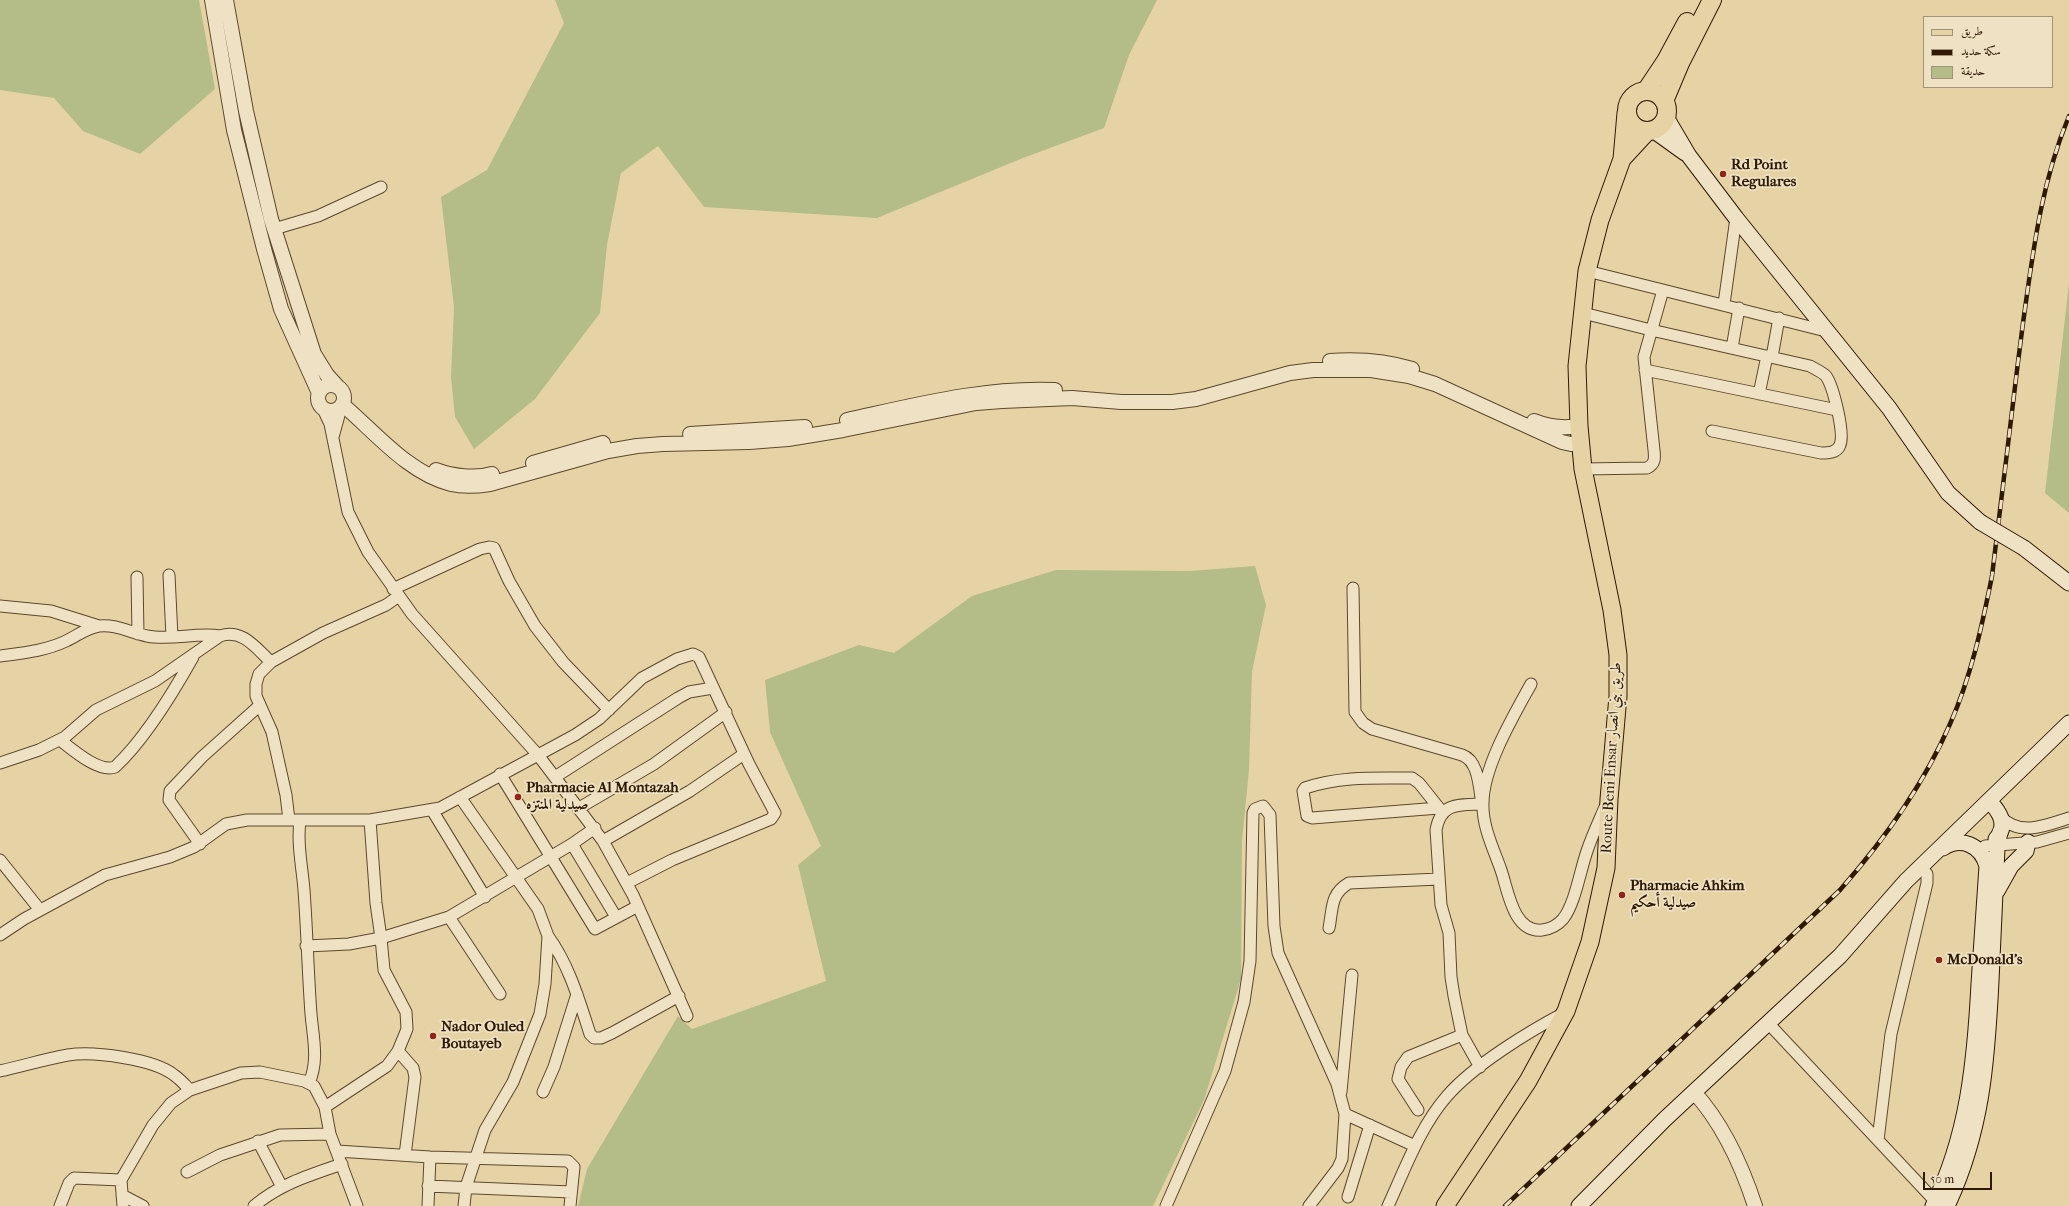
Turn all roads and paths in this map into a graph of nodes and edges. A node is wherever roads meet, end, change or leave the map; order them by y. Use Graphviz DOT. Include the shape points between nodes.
graph roads {
  1 [pos="212,0"];
  2 [pos="226,0"];
  3 [pos="1699,0"];
  4 [pos="1712,0"];
  5 [pos="241,80"];
  6 [pos="227,82"];
  7 [pos="1646,91"];
  8 [pos="1665,109"];
  9 [pos="1626,113"];
  10 [pos="1650,131"];
  11 [pos="1689,156"];
  12 [pos="1622,159"];
  13 [pos="381,187"];
  14 [pos="1736,218"];
  15 [pos="274,229"];
  16 [pos="1588,271"];
  17 [pos="1663,290"];
  18 [pos="1724,304"];
  19 [pos="1738,308"];
  20 [pos="1582,313"];
  21 [pos="1779,318"];
  22 [pos="1651,330"];
  23 [pos="1826,331"];
  24 [pos="1732,348"];
  25 [pos="1769,357"];
  26 [pos="1645,370"];
  27 [pos="319,393"];
  28 [pos="1759,394"];
  29 [pos="341,398"];
  30 [pos="323,409"];
  31 [pos="1837,410"];
  32 [pos="1578,426"];
  33 [pos="1548,431"];
  34 [pos="1712,431"];
  35 [pos="333,438"];
  36 [pos="1580,443"];
  37 [pos="1584,469"];
  38 [pos="169,575"];
  39 [pos="137,577"];
  40 [pos="2069,583"];
  41 [pos="1353,588"];
  42 [pos="396,593"];
  43 [pos="0,606"];
  44 [pos="99,626"];
  45 [pos="138,634"];
  46 [pos="220,636"];
  47 [pos="172,637"];
  48 [pos="0,656"];
  49 [pos="193,656"];
  50 [pos="271,662"];
  51 [pos="1531,684"];
  52 [pos="713,688"];
  53 [pos="260,706"];
  54 [pos="609,710"];
  55 [pos="726,712"];
  56 [pos="2069,723"];
  57 [pos="60,740"];
  58 [pos="744,754"];
  59 [pos="538,755"];
  60 [pos="0,763"];
  61 [pos="500,774"];
  62 [pos="555,777"];
  63 [pos="460,797"];
  64 [pos="1609,799"];
  65 [pos="1989,801"];
  66 [pos="1482,804"];
  67 [pos="579,808"];
  68 [pos="432,810"];
  69 [pos="1441,811"];
  70 [pos="2069,818"];
  71 [pos="294,820"];
  72 [pos="370,820"];
  73 [pos="594,828"];
  74 [pos="1956,832"];
  75 [pos="2069,833"];
  76 [pos="1996,835"];
  77 [pos="2027,835"];
  78 [pos="603,841"];
  79 [pos="200,844"];
  80 [pos="572,844"];
  81 [pos="1968,844"];
  82 [pos="1932,855"];
  83 [pos="550,856"];
  84 [pos="0,860"];
  85 [pos="1921,866"];
  86 [pos="516,878"];
  87 [pos="1991,878"];
  88 [pos="1439,879"];
  89 [pos="627,883"];
  90 [pos="1995,894"];
  91 [pos="485,897"];
  92 [pos="638,906"];
  93 [pos="40,910"];
  94 [pos="449,917"];
  95 [pos="616,917"];
  96 [pos="1329,928"];
  97 [pos="1,932"];
  98 [pos="548,936"];
  99 [pos="380,938"];
  100 [pos="306,946"];
  101 [pos="1352,975"];
  102 [pos="500,994"];
  103 [pos="577,994"];
  104 [pos="679,996"];
  105 [pos="1566,1012"];
  106 [pos="687,1016"];
  107 [pos="1768,1023"];
  108 [pos="1462,1035"];
  109 [pos="398,1051"];
  110 [pos="1480,1067"];
  111 [pos="0,1071"];
  112 [pos="309,1083"];
  113 [pos="190,1090"];
  114 [pos="543,1092"];
  115 [pos="1341,1092"];
  116 [pos="1694,1092"];
  117 [pos="325,1107"];
  118 [pos="1418,1110"];
  119 [pos="1345,1114"];
  120 [pos="1370,1125"];
  121 [pos="330,1134"];
  122 [pos="1878,1140"];
  123 [pos="258,1141"];
  124 [pos="1415,1146"];
  125 [pos="337,1151"];
  126 [pos="405,1155"];
  127 [pos="430,1157"];
  128 [pos="477,1158"];
  129 [pos="342,1164"];
  130 [pos="187,1172"];
  131 [pos="121,1180"];
  132 [pos="282,1186"];
  133 [pos="428,1186"];
  134 [pos="466,1187"];
  135 [pos="571,1192"];
  136 [pos="1348,1197"];
  137 [pos="122,1201"];
  138 [pos="1938,1204"];
  139 [pos="60,1206"];
  140 [pos="143,1206"];
  141 [pos="254,1206"];
  142 [pos="357,1206"];
  143 [pos="428,1206"];
  144 [pos="464,1206"];
  145 [pos="570,1206"];
  146 [pos="1166,1206"];
  147 [pos="1309,1206"];
  148 [pos="1388,1206"];
  149 [pos="1445,1206"];
  150 [pos="1579,1206"];
  151 [pos="1755,1206"];
  1 -- 6 [label="street"];
  2 -- 5 [label="street"];
  3 -- 7 [label="highway"];
  4 -- 8 [label="highway" via="1680,63"];
  5 -- 6 [label="street"];
  5 -- 15 [label="street"];
  6 -- 27 [label="street" via="234,130 281,309"];
  7 -- 8 [label="highway" via="1660,95"];
  7 -- 9 [label="highway" via="1633,95"];
  8 -- 10 [label="highway" via="1663,123"];
  8 -- 11 [label="main road"];
  9 -- 10 [label="highway" via="1633,126"];
  9 -- 12 [label="main road, Route Beni Ensar طريق بني انصار"];
  10 -- 11 [label="main road"];
  10 -- 12 [label="main road, Route Beni Ensar طريق بني انصار"];
  11 -- 14 [label="main road"];
  12 -- 16 [label="main road, Route Beni Ensar طريق بني انصار" via="1600,220"];
  13 -- 15 [label="street" via="318,216"];
  14 -- 18 [label="street"];
  14 -- 23 [label="main road"];
  15 -- 29 [label="street" via="314,354"];
  16 -- 17 [label="street"];
  16 -- 20 [label="main road, Route Beni Ensar طريق بني انصار"];
  17 -- 18 [label="street"];
  17 -- 22 [label="street"];
  18 -- 19 [label="street"];
  19 -- 21 [label="street"];
  19 -- 24 [label="street"];
  20 -- 22 [label="street"];
  20 -- 32 [label="main road, Route Beni Ensar طريق بني انصار" via="1577,366"];
  21 -- 23 [label="street"];
  21 -- 25 [label="street"];
  22 -- 24 [label="street"];
  22 -- 26 [label="street" via="1644,358"];
  23 -- 40 [label="main road, bridge" via="1889,408 1948,493 1980,522 2024,548"];
  24 -- 25 [label="street"];
  25 -- 28 [label="street"];
  25 -- 31 [label="street" via="1810,366 1825,375"];
  26 -- 28 [label="street"];
  26 -- 37 [label="street" via="1655,459 1652,465 1647,468"];
  27 -- 29 [label="street" via="325,386"];
  27 -- 30 [label="street" via="318,402"];
  28 -- 31 [label="street"];
  29 -- 30 [label="street" via="332,412"];
  29 -- 33 [label="street" via="384,442 420,469 452,484 473,486 490,484 608,451 637,446 788,438 850,429 976,403 1072,398 1120,402 1172,402 1196,399 1290,373 1313,370 1371,370 1409,376 1435,384"];
  29 -- 35 [label="street"];
  30 -- 35 [label="street"];
  31 -- 34 [label="street" via="1840,446 1831,452"];
  32 -- 33 [label="street"];
  32 -- 36 [label="main road, Route Beni Ensar طريق بني انصار"];
  33 -- 36 [label="street" via="1562,442"];
  35 -- 42 [label="street" via="342,488 353,525 376,566"];
  36 -- 37 [label="main road, Route Beni Ensar طريق بني انصار"];
  37 -- 64 [label="main road, Route Beni Ensar طريق بني انصار" via="1618,655 1618,696"];
  38 -- 47 [label="street"];
  39 -- 45 [label="street"];
  41 -- 66 [label="street" via="1355,712 1363,723 1372,729 1469,757 1474,765"];
  42 -- 50 [label="street" via="386,605 323,633"];
  42 -- 54 [label="street" via="474,552 493,547 539,633"];
  42 -- 59 [label="street"];
  43 -- 44 [label="street" via="51,611"];
  44 -- 45 [label="street" via="115,627"];
  44 -- 48 [label="street" via="49,647"];
  45 -- 47 [label="street"];
  46 -- 47 [label="street" via="209,634"];
  46 -- 49 [label="street"];
  46 -- 50 [label="street" via="237,634"];
  49 -- 57 [label="street" via="155,681 96,710 73,732"];
  49 -- 57 [label="street" via="176,687 115,767 101,768"];
  50 -- 53 [label="street" via="257,680 256,696"];
  51 -- 66 [label="street" via="1506,731 1491,768"];
  52 -- 54 [label="street" via="699,658 690,653 642,678"];
  52 -- 55 [label="street"];
  52 -- 62 [label="street" via="689,692 678,698"];
  53 -- 71 [label="street" via="272,732"];
  53 -- 79 [label="street" via="197,762 170,791 170,800"];
  54 -- 59 [label="street" via="588,726"];
  55 -- 58 [label="street"];
  55 -- 67 [label="street" via="654,764"];
  56 -- 65 [label="main road"];
  57 -- 60 [label="street"];
  58 -- 78 [label="street" via="672,802"];
  58 -- 89 [label="street" via="772,805 774,816 672,860"];
  59 -- 61 [label="street"];
  59 -- 62 [label="street"];
  61 -- 63 [label="street"];
  61 -- 83 [label="street"];
  62 -- 67 [label="street"];
  63 -- 68 [label="street"];
  63 -- 86 [label="street"];
  64 -- 66 [label="street" via="1587,849 1569,910 1558,925 1537,930 1526,926 1518,918"];
  64 -- 105 [label="main road, Route Beni Ensar طريق بني انصار" via="1606,868 1600,905"];
  65 -- 74 [label="main road"];
  65 -- 76 [label="main road" via="1998,810"];
  66 -- 69 [label="street" via="1454,806"];
  67 -- 73 [label="street"];
  68 -- 72 [label="street"];
  68 -- 91 [label="street"];
  69 -- 69 [label="street" via="1412,778 1350,778 1325,781 1303,791 1307,816 1312,818"];
  69 -- 88 [label="street" via="1436,830"];
  70 -- 77 [label="street"];
  71 -- 72 [label="street"];
  71 -- 79 [label="street" via="226,824"];
  71 -- 100 [label="street" via="304,889"];
  72 -- 99 [label="street"];
  73 -- 78 [label="street"];
  73 -- 80 [label="street"];
  74 -- 81 [label="main road"];
  74 -- 82 [label="main road"];
  75 -- 77 [label="street" via="2043,841"];
  76 -- 77 [label="street"];
  76 -- 77 [label="street" via="2011,825"];
  76 -- 81 [label="main road" via="1974,846"];
  76 -- 87 [label="main road"];
  77 -- 90 [label="main road" via="2026,851 2011,866"];
  78 -- 89 [label="street"];
  79 -- 93 [label="street" via="156,862 105,875"];
  80 -- 83 [label="street"];
  80 -- 95 [label="street"];
  81 -- 82 [label="main road" via="1952,843"];
  81 -- 87 [label="main road" via="1980,852"];
  82 -- 85 [label="main road"];
  83 -- 86 [label="street"];
  83 -- 95 [label="street" via="595,929"];
  84 -- 93 [label="street"];
  85 -- 107 [label="main road" via="1840,956"];
  85 -- 122 [label="street" via="1927,874 1927,883 1891,1034"];
  86 -- 91 [label="street"];
  86 -- 98 [label="street" via="541,915"];
  87 -- 90 [label="main road"];
  87 -- 138 [label="main road" via="1971,1084"];
  88 -- 96 [label="street" via="1349,883 1335,894"];
  88 -- 108 [label="street" via="1441,905 1449,933 1451,977"];
  89 -- 92 [label="street"];
  90 -- 138 [label="main road" via="1988,1052 1984,1087 1969,1148"];
  91 -- 94 [label="street"];
  92 -- 95 [label="street"];
  92 -- 104 [label="street"];
  93 -- 97 [label="street"];
  94 -- 99 [label="street"];
  94 -- 102 [label="street"];
  98 -- 103 [label="street" via="564,961"];
  98 -- 128 [label="street" via="540,1014 514,1082 485,1130"];
  99 -- 100 [label="street" via="349,944"];
  99 -- 109 [label="street" via="384,970 401,999 408,1021"];
  100 -- 112 [label="street" via="315,1050 314,1071"];
  101 -- 115 [label="street"];
  103 -- 104 [label="street" via="590,1034 597,1039"];
  103 -- 114 [label="street" via="554,1067"];
  104 -- 106 [label="street"];
  105 -- 110 [label="street" via="1536,1028"];
  105 -- 149 [label="main road, Route Beni Ensar طريق بني انصار" via="1528,1081"];
  107 -- 116 [label="main road"];
  107 -- 122 [label="street"];
  108 -- 110 [label="street"];
  108 -- 118 [label="street" via="1408,1057 1401,1067 1398,1079"];
  109 -- 117 [label="street" via="383,1071"];
  109 -- 126 [label="street" via="413,1068 415,1077"];
  110 -- 124 [label="street" via="1446,1097"];
  111 -- 113 [label="street" via="69,1055 99,1054 158,1067 174,1074"];
  112 -- 113 [label="street" via="249,1072"];
  112 -- 117 [label="street" via="314,1086"];
  113 -- 131 [label="street" via="163,1110"];
  115 -- 119 [label="street"];
  115 -- 146 [label="street" via="1278,953 1274,926 1270,815 1263,806 1259,807 1253,814 1250,961 1244,1002 1224,1071"];
  116 -- 150 [label="main road"];
  116 -- 151 [label="street" via="1711,1112 1750,1190"];
  117 -- 121 [label="street"];
  119 -- 120 [label="street"];
  119 -- 147 [label="street" via="1342,1159"];
  120 -- 124 [label="street"];
  120 -- 136 [label="street"];
  121 -- 123 [label="street" via="280,1135"];
  121 -- 125 [label="street"];
  122 -- 138 [label="street"];
  123 -- 130 [label="street" via="220,1155"];
  123 -- 132 [label="street"];
  124 -- 148 [label="street"];
  125 -- 126 [label="street"];
  125 -- 129 [label="street"];
  126 -- 127 [label="street"];
  127 -- 128 [label="street"];
  127 -- 133 [label="street"];
  128 -- 134 [label="street"];
  128 -- 135 [label="street" via="568,1162 574,1167"];
  129 -- 132 [label="street" via="302,1176"];
  129 -- 142 [label="street"];
  131 -- 137 [label="street"];
  131 -- 139 [label="street" via="74,1178 69,1183"];
  132 -- 141 [label="street"];
  133 -- 134 [label="street"];
  133 -- 143 [label="street"];
  134 -- 135 [label="street"];
  134 -- 144 [label="street"];
  135 -- 145 [label="street"];
  137 -- 140 [label="street"];
}
